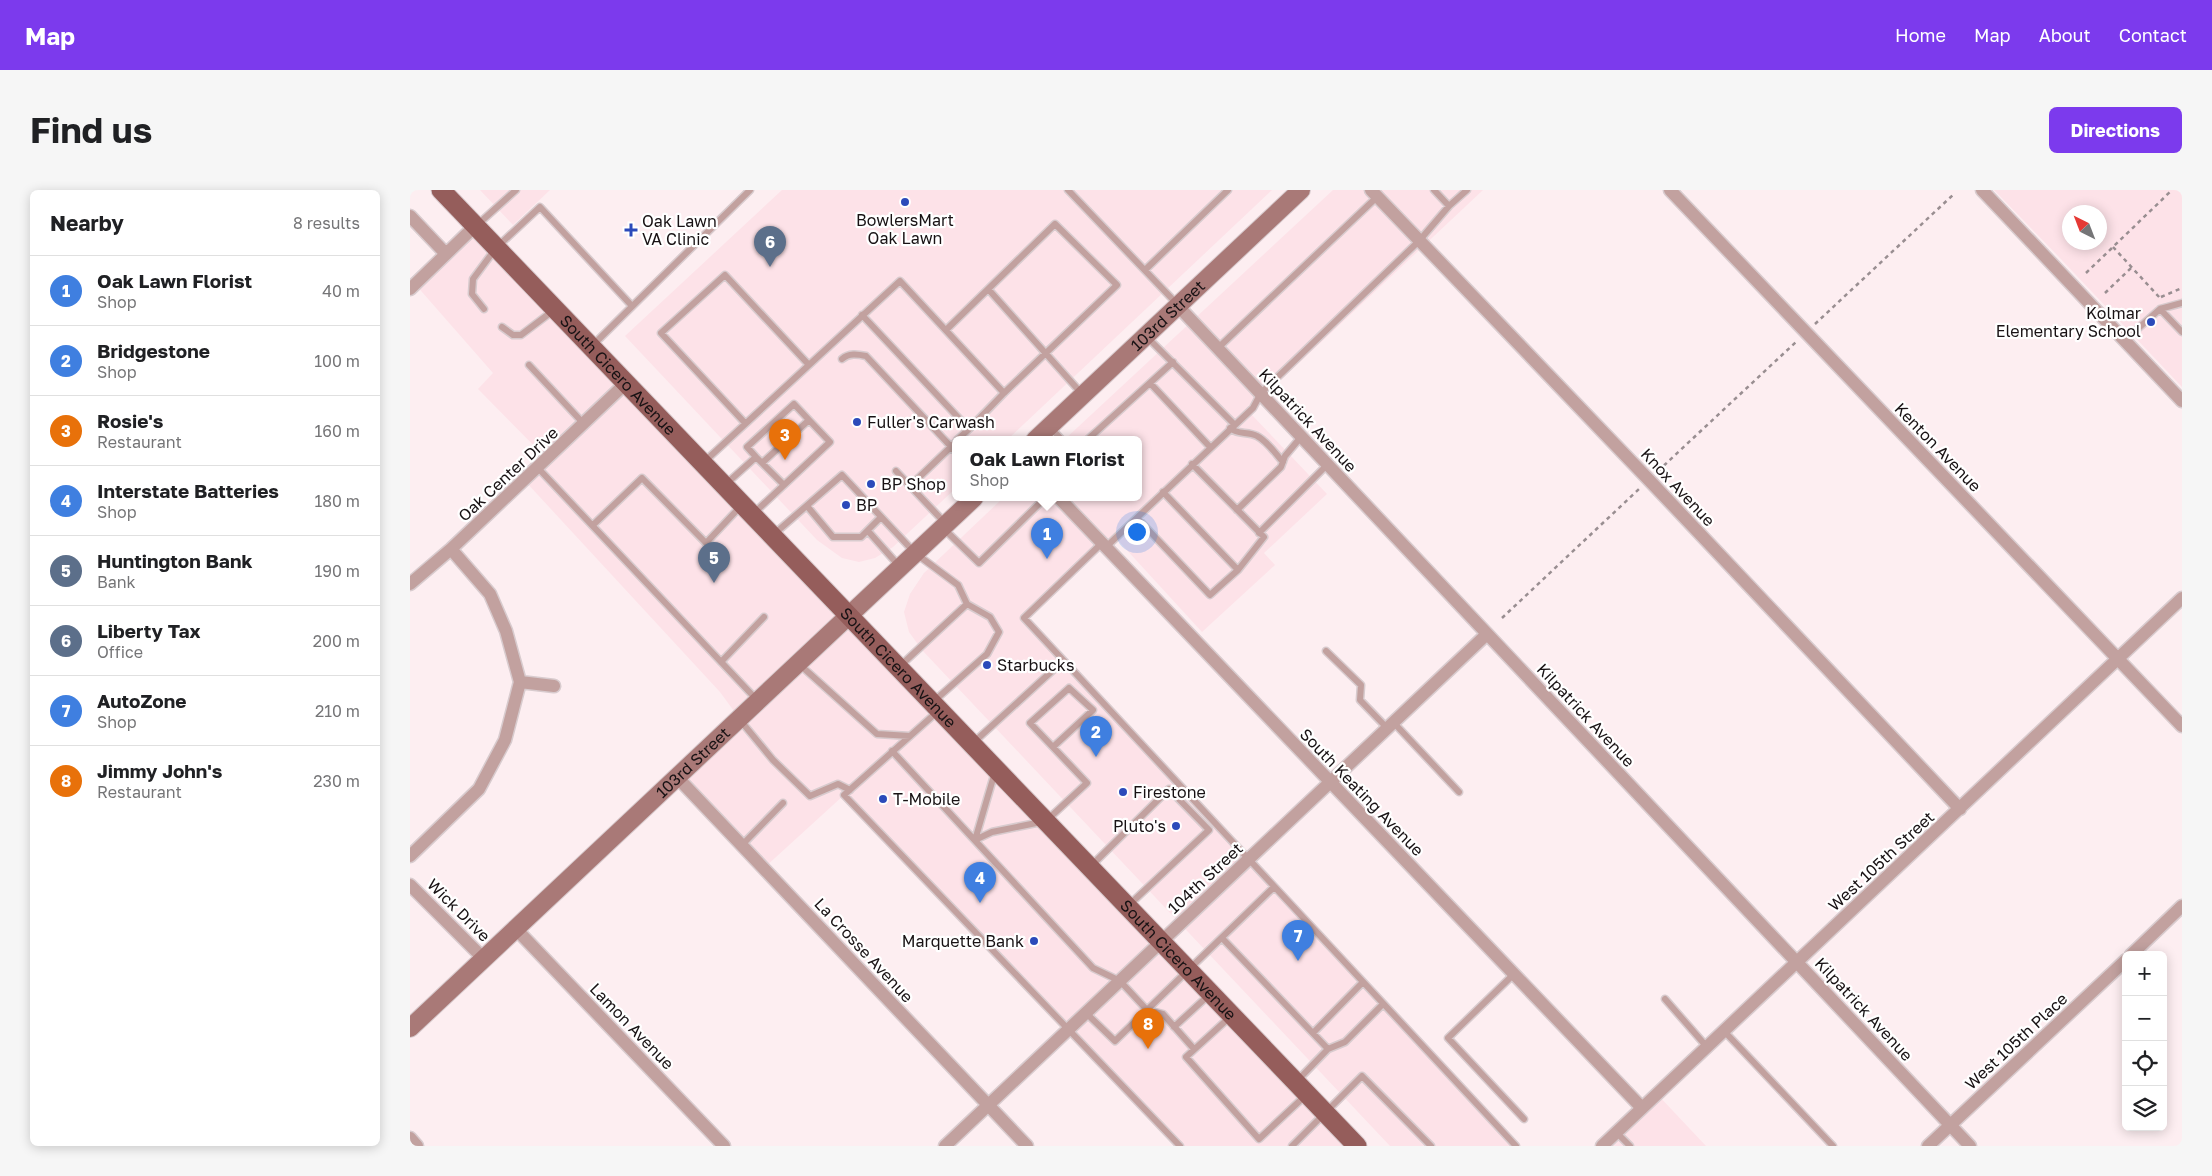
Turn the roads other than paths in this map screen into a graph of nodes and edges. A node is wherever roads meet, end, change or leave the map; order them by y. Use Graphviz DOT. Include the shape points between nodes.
graph roads {
  1 [pos="441,190"];
  2 [pos="750,190"];
  3 [pos="1068,190"];
  4 [pos="1228,190"];
  5 [pos="1300,190"];
  6 [pos="1434,190"];
  7 [pos="1467,190"];
  8 [pos="1670,190"];
  9 [pos="1982,190"];
  10 [pos="514,191"];
  11 [pos="1374,194"];
  12 [pos="1449,206"];
  13 [pos="410,216"];
  14 [pos="475,226"];
  15 [pos="1419,241"];
  16 [pos="496,248"];
  17 [pos="446,254"];
  18 [pos="1145,270"];
  19 [pos="410,289"];
  20 [pos="989,290"];
  21 [pos="2182,303"];
  22 [pos="632,306"];
  23 [pos="1178,306"];
  24 [pos="484,309"];
  25 [pos="554,309"];
  26 [pos="2160,309"];
  27 [pos="862,315"];
  28 [pos="502,327"];
  29 [pos="946,330"];
  30 [pos="2182,332"];
  31 [pos="1146,336"];
  32 [pos="2125,340"];
  33 [pos="590,347"];
  34 [pos="1218,348"];
  35 [pos="1046,353"];
  36 [pos="842,359"];
  37 [pos="1173,362"];
  38 [pos="529,365"];
  39 [pos="809,365"];
  40 [pos="626,383"];
  41 [pos="1150,383"];
  42 [pos="1004,393"];
  43 [pos="1261,394"];
  44 [pos="1083,395"];
  45 [pos="2182,401"];
  46 [pos="809,420"];
  47 [pos="745,423"];
  48 [pos="584,424"];
  49 [pos="1050,426"];
  50 [pos="1232,426"];
  51 [pos="969,429"];
  52 [pos="962,436"];
  53 [pos="1039,436"];
  54 [pos="1059,436"];
  55 [pos="1091,436"];
  56 [pos="1301,437"];
  57 [pos="952,440"];
  58 [pos="952,446"];
  59 [pos="1210,446"];
  60 [pos="756,457"];
  61 [pos="1283,462"];
  62 [pos="702,463"];
  63 [pos="762,463"];
  64 [pos="1192,464"];
  65 [pos="1328,464"];
  66 [pos="538,468"];
  67 [pos="896,471"];
  68 [pos="784,485"];
  69 [pos="724,486"];
  70 [pos="910,486"];
  71 [pos="1163,492"];
  72 [pos="971,501"];
  73 [pos="1042,501"];
  74 [pos="1062,501"];
  75 [pos="807,506"];
  76 [pos="747,510"];
  77 [pos="1237,510"];
  78 [pos="881,517"];
  79 [pos="1137,518"];
  80 [pos="593,525"];
  81 [pos="944,526"];
  82 [pos="868,531"];
  83 [pos="1259,533"];
  84 [pos="772,536"];
  85 [pos="1104,545"];
  86 [pos="451,549"];
  87 [pos="915,554"];
  88 [pos="900,568"];
  89 [pos="1238,570"];
  90 [pos="410,584"];
  91 [pos="2182,598"];
  92 [pos="967,604"];
  93 [pos="849,616"];
  94 [pos="764,617"];
  95 [pos="1487,634"];
  96 [pos="1326,651"];
  97 [pos="2118,659"];
  98 [pos="1063,661"];
  99 [pos="721,662"];
  100 [pos="798,664"];
  101 [pos="899,668"];
  102 [pos="520,682"];
  103 [pos="554,686"];
  104 [pos="758,701"];
  105 [pos="1102,702"];
  106 [pos="936,706"];
  107 [pos="1093,710"];
  108 [pos="739,719"];
  109 [pos="1391,726"];
  110 [pos="2182,726"];
  111 [pos="910,736"];
  112 [pos="972,744"];
  113 [pos="1053,747"];
  114 [pos="892,751"];
  115 [pos="996,768"];
  116 [pos="677,777"];
  117 [pos="1330,783"];
  118 [pos="850,790"];
  119 [pos="1458,792"];
  120 [pos="783,803"];
  121 [pos="1960,809"];
  122 [pos="1046,821"];
  123 [pos="975,840"];
  124 [pos="742,845"];
  125 [pos="410,856"];
  126 [pos="1249,860"];
  127 [pos="1091,867"];
  128 [pos="410,885"];
  129 [pos="1274,887"];
  130 [pos="1128,905"];
  131 [pos="2182,906"];
  132 [pos="516,929"];
  133 [pos="1222,938"];
  134 [pos="1162,941"];
  135 [pos="2135,951"];
  136 [pos="484,958"];
  137 [pos="1797,962"];
  138 [pos="2122,964"];
  139 [pos="1188,969"];
  140 [pos="1514,974"];
  141 [pos="1120,982"];
  142 [pos="1363,982"];
  143 [pos="1211,993"];
  144 [pos="1665,999"];
  145 [pos="1384,1004"];
  146 [pos="1147,1010"];
  147 [pos="1086,1013"];
  148 [pos="1232,1015"];
  149 [pos="1174,1027"];
  150 [pos="410,1028"];
  151 [pos="1068,1030"];
  152 [pos="1724,1031"];
  153 [pos="1313,1033"];
  154 [pos="1707,1047"];
  155 [pos="1194,1049"];
  156 [pos="1328,1049"];
  157 [pos="1302,1088"];
  158 [pos="988,1105"];
  159 [pos="1642,1108"];
  160 [pos="1325,1113"];
  161 [pos="1524,1119"];
  162 [pos="1950,1125"];
  163 [pos="1616,1132"];
  164 [pos="410,1138"];
  165 [pos="1350,1142"];
  166 [pos="417,1146"];
  167 [pos="724,1146"];
  168 [pos="945,1146"];
  169 [pos="1027,1146"];
  170 [pos="1180,1146"];
  171 [pos="1292,1146"];
  172 [pos="1431,1146"];
  173 [pos="1516,1146"];
  174 [pos="1602,1146"];
  175 [pos="1630,1146"];
  176 [pos="1833,1146"];
  177 [pos="1928,1146"];
  178 [pos="1970,1146"];
  1 -- 14 [label="main road, South Cicero Avenue"];
  2 -- 22 [label="lane"];
  3 -- 18 [label="lane"];
  4 -- 18 [label="lane"];
  5 -- 23 [label="main road, 103rd Street"];
  6 -- 12 [label="lane"];
  7 -- 12 [label="lane"];
  8 -- 97 [label="street, Kenton Avenue"];
  9 -- 32 [label="street"];
  10 -- 14 [label="lane"];
  11 -- 15 [label="street, Knox Avenue"];
  11 -- 34 [label="lane"];
  12 -- 15 [label="lane"];
  13 -- 17 [label="street"];
  14 -- 16 [label="main road, South Cicero Avenue"];
  14 -- 17 [label="street"];
  15 -- 43 [label="lane"];
  15 -- 121 [label="street, Knox Avenue"];
  16 -- 22 [label="lane" via="540,207"];
  16 -- 24 [label="lane" via="473,279 472,294"];
  16 -- 25 [label="main road, South Cicero Avenue"];
  17 -- 19 [label="street"];
  18 -- 23 [label="lane"];
  20 -- 29 [label="lane"];
  20 -- 35 [label="lane"];
  20 -- 35 [label="lane" via="1055,224 1116,285"];
  21 -- 26 [label="lane"];
  22 -- 33 [label="lane"];
  23 -- 31 [label="main road, 103rd Street"];
  23 -- 34 [label="street, Kilpatrick Avenue"];
  25 -- 28 [label="lane" via="520,336"];
  25 -- 33 [label="main road, South Cicero Avenue"];
  26 -- 30 [label="lane"];
  26 -- 32 [label="lane"];
  27 -- 29 [label="lane" via="900,281"];
  27 -- 39 [label="lane"];
  27 -- 51 [label="lane"];
  29 -- 42 [label="lane"];
  31 -- 37 [label="lane"];
  31 -- 44 [label="main road, 103rd Street"];
  32 -- 45 [label="street"];
  33 -- 40 [label="main road, South Cicero Avenue"];
  34 -- 43 [label="street, Kilpatrick Avenue"];
  35 -- 42 [label="lane"];
  35 -- 44 [label="lane"];
  36 -- 57 [label="lane" via="846,355 866,356"];
  37 -- 41 [label="lane"];
  37 -- 50 [label="lane"];
  38 -- 48 [label="lane"];
  39 -- 47 [label="lane"];
  39 -- 47 [label="lane" via="725,275 661,333"];
  40 -- 48 [label="street, Oak Center Drive"];
  40 -- 62 [label="main road, South Cicero Avenue"];
  41 -- 55 [label="lane"];
  41 -- 59 [label="lane"];
  42 -- 51 [label="lane"];
  43 -- 50 [label="lane" via="1253,408"];
  43 -- 56 [label="street, Kilpatrick Avenue"];
  44 -- 49 [label="main road, 103rd Street"];
  46 -- 60 [label="lane" via="794,404 747,447"];
  46 -- 63 [label="lane"];
  46 -- 68 [label="lane" via="830,442"];
  47 -- 62 [label="lane"];
  48 -- 66 [label="street, Oak Center Drive"];
  49 -- 53 [label="main road, 103rd Street"];
  49 -- 54 [label="lane"];
  50 -- 59 [label="lane"];
  50 -- 61 [label="lane" via="1234,432 1254,434 1260,438"];
  51 -- 52 [label="lane"];
  56 -- 61 [label="lane"];
  56 -- 65 [label="street, Kilpatrick Avenue"];
  58 -- 70 [label="lane"];
  59 -- 64 [label="lane"];
  60 -- 63 [label="lane"];
  60 -- 69 [label="lane"];
  61 -- 77 [label="lane" via="1281,468"];
  62 -- 69 [label="main road, South Cicero Avenue"];
  63 -- 68 [label="lane"];
  64 -- 71 [label="lane"];
  64 -- 77 [label="lane"];
  65 -- 83 [label="lane"];
  65 -- 95 [label="street, Kilpatrick Avenue"];
  66 -- 80 [label="lane"];
  66 -- 86 [label="street, Oak Center Drive"];
  67 -- 70 [label="lane"];
  68 -- 76 [label="lane"];
  69 -- 76 [label="main road, South Cicero Avenue"];
  70 -- 81 [label="lane"];
  71 -- 79 [label="lane"];
  71 -- 89 [label="lane"];
  72 -- 81 [label="main road, 103rd Street"];
  73 -- 81 [label="lane" via="979,563"];
  74 -- 85 [label="street, South Keating Avenue"];
  75 -- 78 [label="lane" via="842,475"];
  75 -- 82 [label="lane" via="833,537 861,537"];
  75 -- 84 [label="lane"];
  76 -- 80 [label="lane" via="706,543 642,478"];
  76 -- 84 [label="main road, South Cicero Avenue"];
  77 -- 83 [label="lane"];
  78 -- 82 [label="lane"];
  78 -- 87 [label="lane"];
  79 -- 85 [label="lane"];
  79 -- 89 [label="lane" via="1210,595"];
  80 -- 99 [label="lane"];
  81 -- 87 [label="main road, 103rd Street"];
  82 -- 88 [label="lane"];
  83 -- 89 [label="lane" via="1264,538"];
  84 -- 93 [label="main road, South Cicero Avenue"];
  85 -- 98 [label="lane" via="1024,618"];
  85 -- 117 [label="street, South Keating Avenue"];
  86 -- 90 [label="street, Oak Center Drive"];
  86 -- 102 [label="street" via="490,594 506,631"];
  87 -- 88 [label="main road, 103rd Street"];
  87 -- 92 [label="lane" via="958,585"];
  88 -- 93 [label="main road, 103rd Street"];
  91 -- 97 [label="street, West 105th Street"];
  92 -- 101 [label="lane"];
  92 -- 106 [label="lane" via="990,617 999,632 987,654"];
  93 -- 100 [label="main road, 103rd Street"];
  93 -- 101 [label="main road, South Cicero Avenue"];
  94 -- 99 [label="lane"];
  95 -- 109 [label="street, 104th Street"];
  95 -- 137 [label="street, Kilpatrick Avenue"];
  96 -- 109 [label="lane" via="1361,685 1360,700"];
  97 -- 110 [label="street, Kenton Avenue"];
  97 -- 121 [label="street, West 105th Street"];
  98 -- 105 [label="lane"];
  98 -- 112 [label="lane"];
  99 -- 104 [label="lane"];
  100 -- 104 [label="main road, 103rd Street"];
  100 -- 111 [label="lane" via="877,734"];
  101 -- 106 [label="main road, South Cicero Avenue"];
  102 -- 103 [label="street"];
  102 -- 125 [label="street" via="505,740 479,789"];
  104 -- 108 [label="main road, 103rd Street"];
  105 -- 107 [label="lane"];
  105 -- 126 [label="lane"];
  106 -- 111 [label="lane"];
  106 -- 112 [label="main road, South Cicero Avenue"];
  107 -- 113 [label="lane"];
  107 -- 113 [label="lane" via="1069,688 1030,723"];
  108 -- 116 [label="main road, 103rd Street"];
  108 -- 118 [label="lane" via="773,760 810,796 838,784"];
  109 -- 117 [label="street, 104th Street"];
  109 -- 119 [label="lane"];
  111 -- 114 [label="lane"];
  112 -- 115 [label="main road, South Cicero Avenue"];
  113 -- 122 [label="lane" via="1087,783"];
  114 -- 118 [label="lane"];
  114 -- 123 [label="lane"];
  115 -- 122 [label="main road, South Cicero Avenue"];
  115 -- 123 [label="lane"];
  116 -- 124 [label="street, La Crosse Avenue"];
  116 -- 132 [label="main road, 103rd Street"];
  117 -- 126 [label="street, 104th Street"];
  117 -- 140 [label="street, South Keating Avenue"];
  118 -- 151 [label="lane" via="844,795"];
  120 -- 124 [label="lane"];
  121 -- 137 [label="street, West 105th Street"];
  122 -- 123 [label="lane" via="992,832"];
  122 -- 127 [label="main road, South Cicero Avenue"];
  123 -- 141 [label="lane" via="1094,968"];
  124 -- 158 [label="street, La Crosse Avenue"];
  126 -- 129 [label="lane"];
  126 -- 134 [label="street, 104th Street"];
  127 -- 130 [label="main road, South Cicero Avenue"];
  127 -- 130 [label="lane" via="1169,789 1209,830"];
  128 -- 136 [label="street, Wick Drive"];
  129 -- 133 [label="lane"];
  129 -- 142 [label="lane"];
  130 -- 134 [label="main road, South Cicero Avenue"];
  131 -- 135 [label="street"];
  132 -- 136 [label="main road, 103rd Street"];
  132 -- 167 [label="street, Lamon Avenue"];
  133 -- 139 [label="lane"];
  133 -- 153 [label="lane"];
  134 -- 139 [label="main road, South Cicero Avenue"];
  134 -- 141 [label="street, 104th Street"];
  136 -- 150 [label="main road, 103rd Street"];
  137 -- 152 [label="street, West 105th Street"];
  137 -- 162 [label="street, Kilpatrick Avenue"];
  138 -- 162 [label="street, West 105th Place"];
  139 -- 143 [label="main road, South Cicero Avenue"];
  139 -- 146 [label="lane"];
  140 -- 159 [label="street, South Keating Avenue"];
  140 -- 161 [label="lane" via="1448,1038"];
  141 -- 146 [label="lane"];
  141 -- 147 [label="street, 104th Street"];
  142 -- 145 [label="lane"];
  142 -- 153 [label="lane"];
  143 -- 148 [label="main road, South Cicero Avenue"];
  143 -- 149 [label="lane"];
  144 -- 154 [label="lane"];
  145 -- 156 [label="lane" via="1344,1042"];
  145 -- 173 [label="lane"];
  146 -- 147 [label="lane" via="1115,1041"];
  146 -- 149 [label="lane" via="1162,1014"];
  147 -- 151 [label="street, 104th Street"];
  148 -- 155 [label="lane"];
  148 -- 157 [label="main road, South Cicero Avenue"];
  149 -- 155 [label="lane"];
  151 -- 158 [label="street, 104th Street"];
  151 -- 170 [label="lane"];
  152 -- 154 [label="street, West 105th Street"];
  152 -- 176 [label="lane"];
  153 -- 156 [label="lane"];
  154 -- 159 [label="street, West 105th Street"];
  155 -- 157 [label="lane" via="1186,1057 1259,1139"];
  156 -- 157 [label="lane"];
  157 -- 160 [label="main road, South Cicero Avenue"];
  158 -- 168 [label="street, 104th Street"];
  158 -- 169 [label="street, La Crosse Avenue"];
  159 -- 163 [label="street, West 105th Street"];
  160 -- 165 [label="main road, South Cicero Avenue"];
  160 -- 171 [label="lane"];
  160 -- 172 [label="lane" via="1362,1076"];
  162 -- 177 [label="street, West 105th Place"];
  162 -- 178 [label="street, Kilpatrick Avenue"];
  163 -- 174 [label="street, West 105th Street"];
  163 -- 175 [label="lane"];
  164 -- 166 [label="street"];
}
